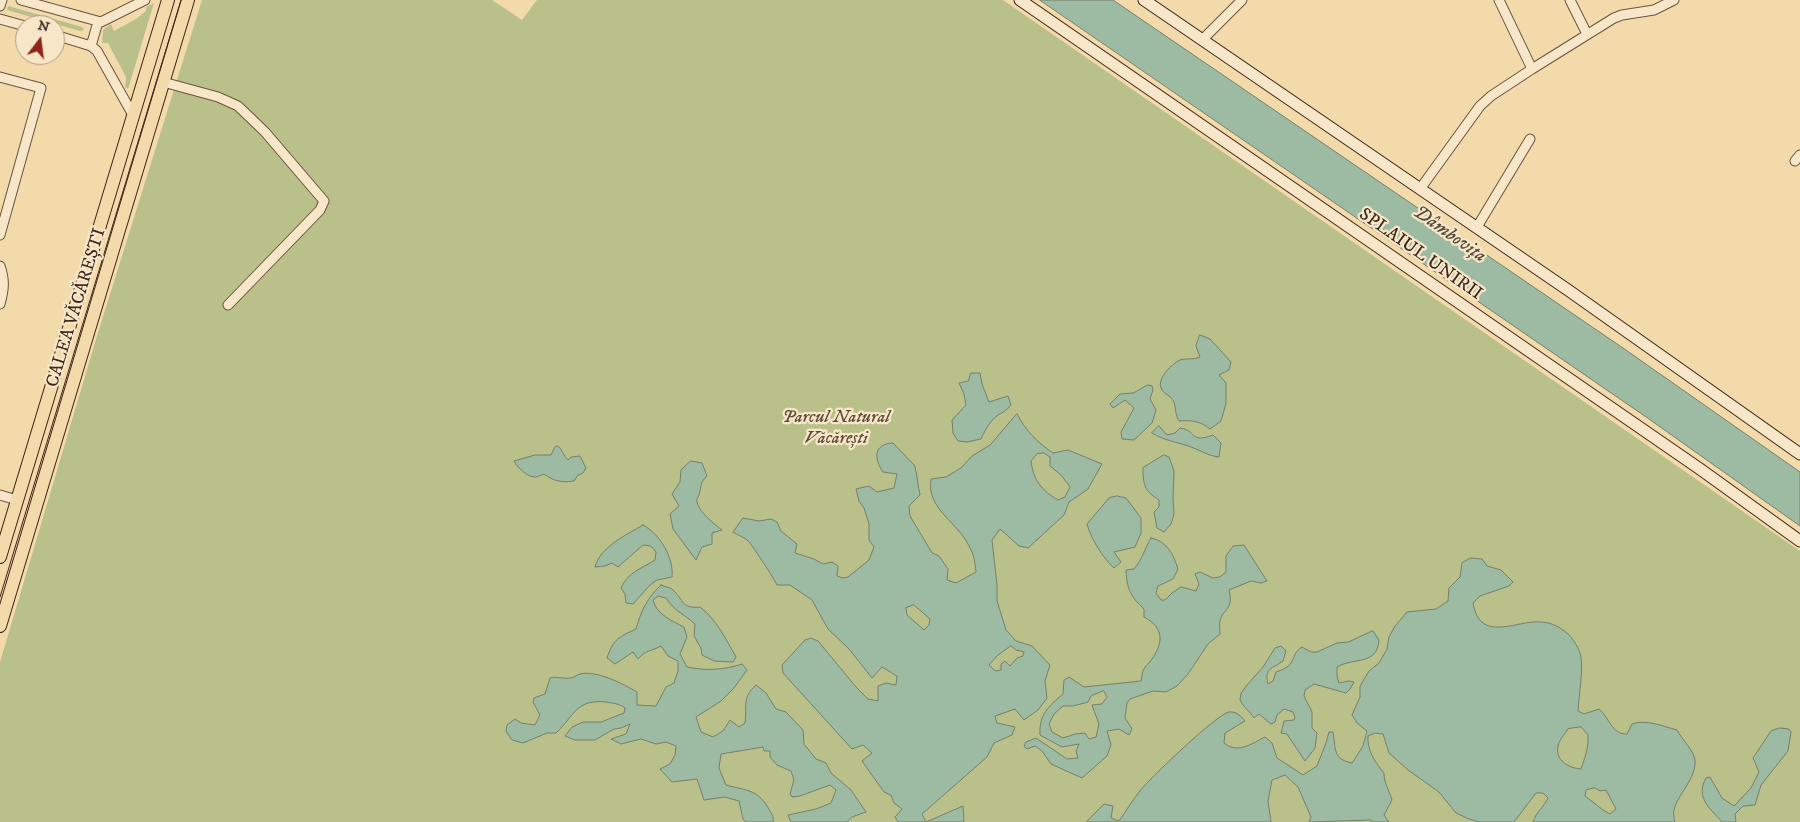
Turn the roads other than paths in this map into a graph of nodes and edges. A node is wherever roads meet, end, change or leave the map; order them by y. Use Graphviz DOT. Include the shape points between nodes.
graph roads {
  1 [pos="2,0"];
  2 [pos="21,0"];
  3 [pos="146,0"];
  4 [pos="168,0"];
  5 [pos="1020,0"];
  6 [pos="1144,0"];
  7 [pos="1242,0"];
  8 [pos="1499,0"];
  9 [pos="1570,0"];
  10 [pos="1674,0"];
  11 [pos="187,1"];
  12 [pos="0,6"];
  13 [pos="0,19"];
  14 [pos="98,22"];
  15 [pos="15,23"];
  16 [pos="1587,34"];
  17 [pos="65,38"];
  18 [pos="1202,40"];
  19 [pos="91,46"];
  20 [pos="1532,69"];
  21 [pos="0,77"];
  22 [pos="163,82"];
  23 [pos="133,115"];
  24 [pos="1530,139"];
  25 [pos="1420,188"];
  26 [pos="1476,227"];
  27 [pos="0,235"];
  28 [pos="0,266"];
  29 [pos="0,304"];
  30 [pos="228,305"];
  31 [pos="1800,454"];
  32 [pos="0,495"];
  33 [pos="17,500"];
  34 [pos="1800,541"];
  35 [pos="0,557"];
  36 [pos="0,626"];
  1 -- 12 [label="street"];
  2 -- 14 [label="street"];
  3 -- 14 [label="street"];
  4 -- 23 [label="main road, CALEA VĂCĂREȘTI"];
  5 -- 34 [label="main road, SPLAIUL UNIRII"];
  6 -- 18 [label="main road"];
  7 -- 18 [label="street"];
  8 -- 20 [label="street"];
  9 -- 16 [label="street"];
  10 -- 16 [label="street" via="1654,10 1618,16"];
  11 -- 22 [label="main road, CALEA VĂCĂREȘTI"];
  13 -- 15 [label="street"];
  14 -- 19 [label="street"];
  16 -- 20 [label="street"];
  17 -- 19 [label="street"];
  18 -- 25 [label="main road"];
  19 -- 23 [label="street" via="101,57"];
  20 -- 25 [label="street" via="1480,106"];
  21 -- 27 [label="street" via="41,88"];
  22 -- 30 [label="street" via="238,106 265,132 324,201 320,210"];
  22 -- 36 [label="main road, CALEA VĂCĂREȘTI"];
  23 -- 33 [label="main road, CALEA VĂCĂREȘTI"];
  24 -- 26 [label="street"];
  25 -- 26 [label="main road"];
  26 -- 31 [label="main road"];
  28 -- 29 [label="street" via="4,285"];
  32 -- 33 [label="street"];
  33 -- 35 [label="main road, CALEA VĂCĂREȘTI"];
}
